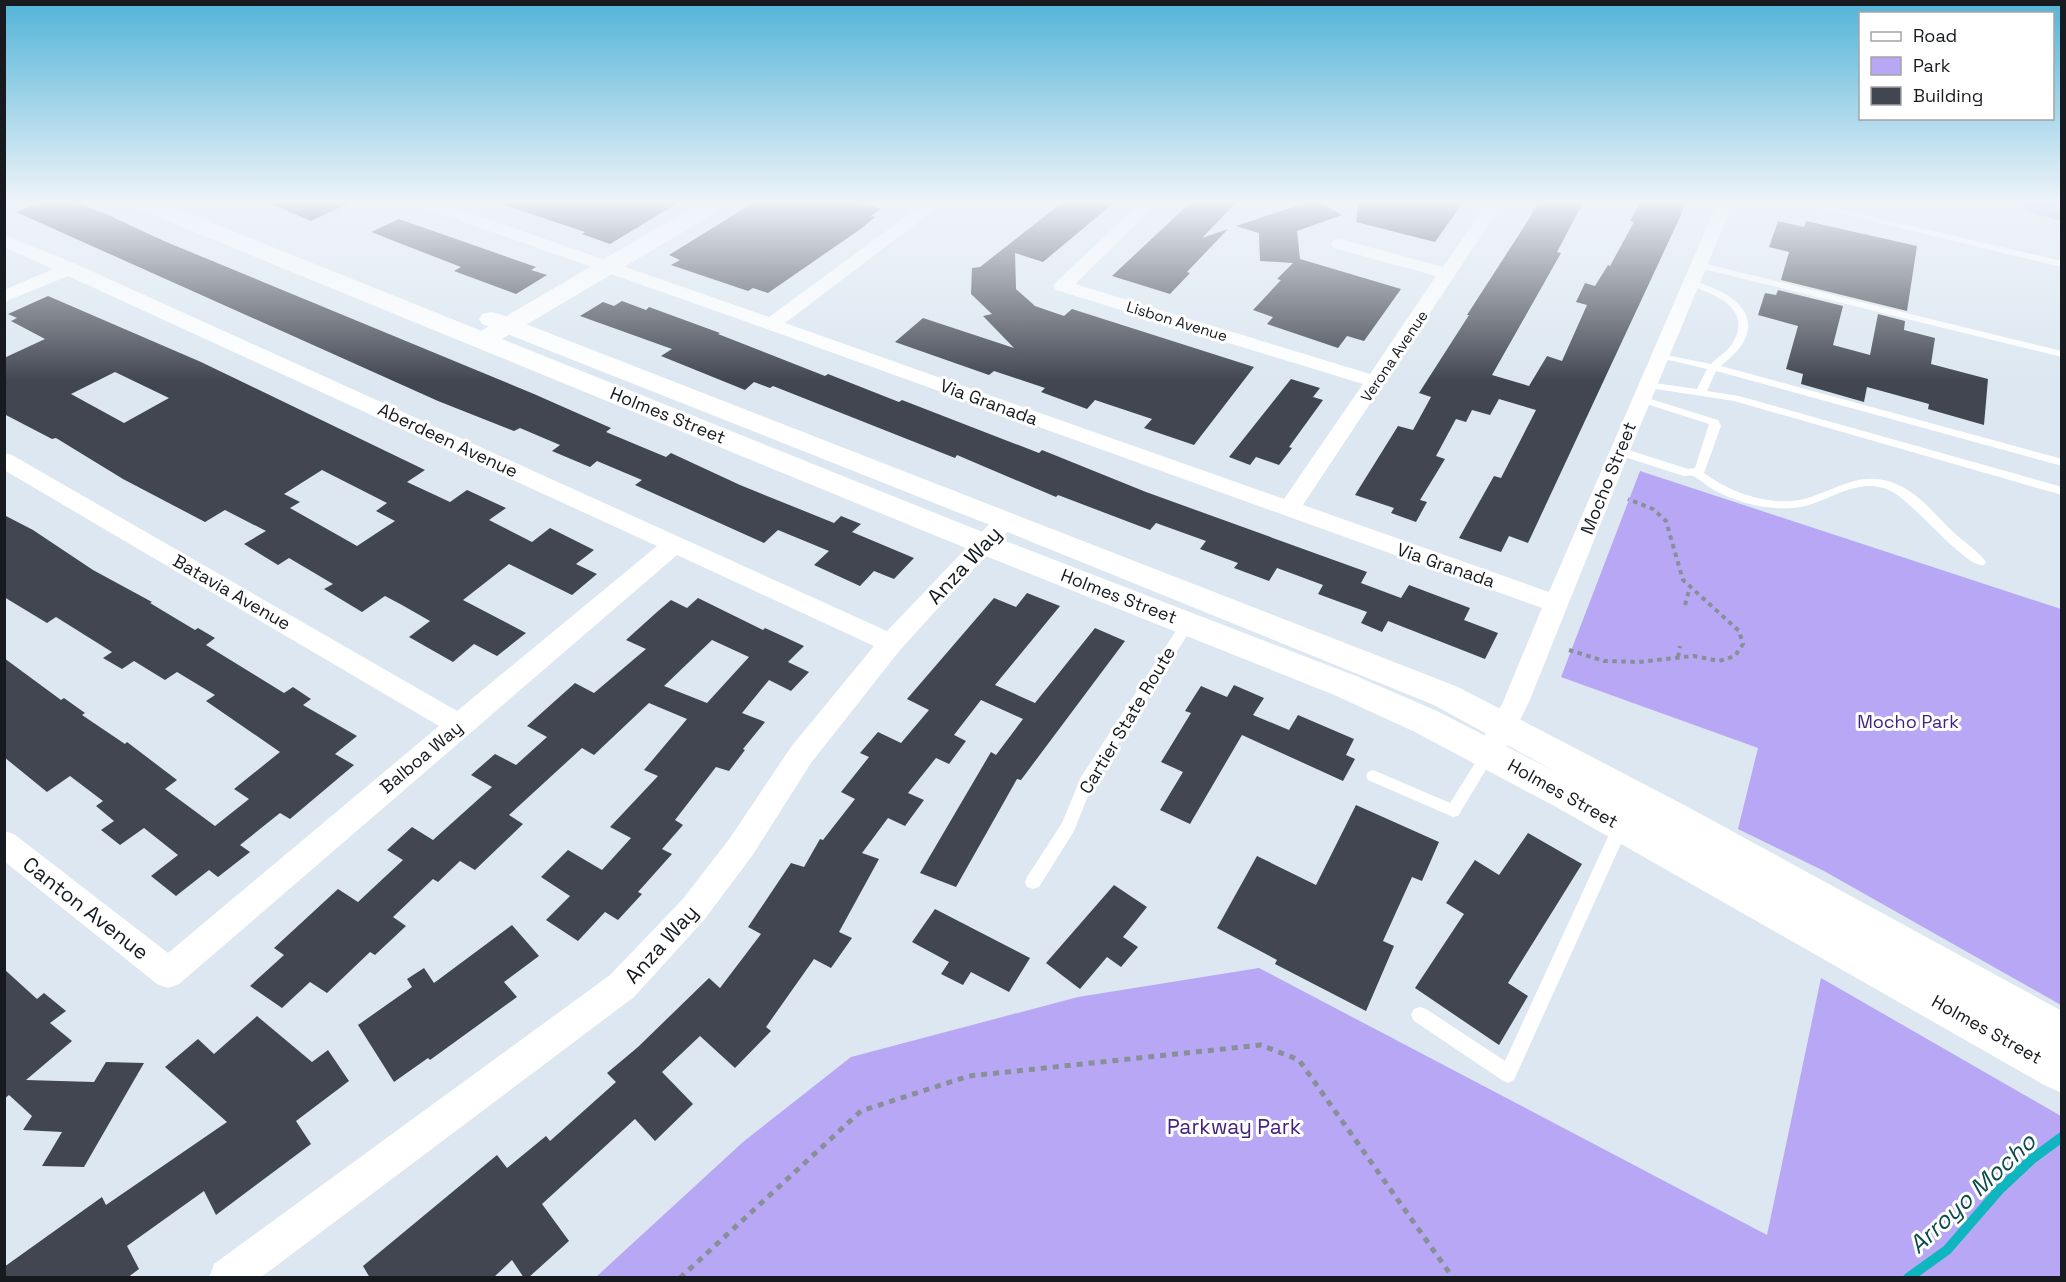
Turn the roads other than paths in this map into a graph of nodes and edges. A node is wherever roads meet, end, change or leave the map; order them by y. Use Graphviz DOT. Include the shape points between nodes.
graph roads {
  1 [pos="53,261"];
  2 [pos="301,261"];
  3 [pos="324,261"];
  4 [pos="588,261"];
  5 [pos="620,261"];
  6 [pos="857,261"];
  7 [pos="1089,261"];
  8 [pos="1401,261"];
  9 [pos="1457,261"];
  10 [pos="1700,261"];
  11 [pos="70,268"];
  12 [pos="608,268"];
  13 [pos="1449,274"];
  14 [pos="1694,274"];
  15 [pos="4,297"];
  16 [pos="771,324"];
  17 [pos="496,333"];
  18 [pos="2061,354"];
  19 [pos="1660,355"];
  20 [pos="1713,368"];
  21 [pos="1376,382"];
  22 [pos="1644,392"];
  23 [pos="1701,393"];
  24 [pos="1888,428"];
  25 [pos="1943,444"];
  26 [pos="1619,451"];
  27 [pos="4,460"];
  28 [pos="2061,463"];
  29 [pos="1696,473"];
  30 [pos="2061,491"];
  31 [pos="1289,509"];
  32 [pos="1006,520"];
  33 [pos="675,544"];
  34 [pos="984,544"];
  35 [pos="1980,562"];
  36 [pos="1557,604"];
  37 [pos="1188,623"];
  38 [pos="891,642"];
  39 [pos="459,725"];
  40 [pos="1497,739"];
  41 [pos="1373,776"];
  42 [pos="1621,826"];
  43 [pos="4,843"];
  44 [pos="1033,882"];
  45 [pos="168,972"];
  46 [pos="1420,1015"];
  47 [pos="2047,1044"];
  48 [pos="228,1278"];
  1 -- 11 [label="street, Aberdeen Avenue"];
  2 -- 17 [label="main road, Holmes Street"];
  3 -- 17 [label="main road, Holmes Street"];
  4 -- 12 [label="street, Via Granada"];
  5 -- 12 [label="main road"];
  6 -- 16 [label="street"];
  7 -- 21 [label="street, Lisbon Avenue" via="1062,286"];
  8 -- 13 [label="street"];
  9 -- 13 [label="street, Verona Avenue"];
  10 -- 14 [label="street, Mocho Street"];
  11 -- 15 [label="street"];
  11 -- 33 [label="street, Aberdeen Avenue"];
  12 -- 16 [label="street, Via Granada"];
  12 -- 17 [label="main road"];
  13 -- 21 [label="street, Verona Avenue"];
  14 -- 18 [label="lane"];
  14 -- 19 [label="street, Mocho Street"];
  14 -- 20 [label="lane" via="1737,306 1742,315 1744,328 1736,347"];
  16 -- 31 [label="street, Via Granada"];
  17 -- 32 [label="main road, Holmes Street"];
  17 -- 34 [label="main road, Holmes Street"];
  19 -- 20 [label="lane"];
  19 -- 22 [label="street, Mocho Street"];
  20 -- 23 [label="lane"];
  20 -- 24 [label="lane"];
  21 -- 31 [label="street, Verona Avenue"];
  22 -- 23 [label="lane"];
  22 -- 26 [label="street, Mocho Street"];
  22 -- 29 [label="lane" via="1714,422 1700,471"];
  23 -- 24 [label="lane"];
  24 -- 25 [label="lane"];
  24 -- 25 [label="lane"];
  25 -- 28 [label="lane"];
  25 -- 30 [label="lane"];
  26 -- 29 [label="lane"];
  26 -- 36 [label="street, Mocho Street"];
  27 -- 39 [label="street, Batavia Avenue"];
  29 -- 35 [label="lane" via="1711,486 1772,504 1790,505 1808,502 1838,488 1882,483 1915,500 1953,541"];
  31 -- 36 [label="street, Via Granada"];
  32 -- 34 [label="street, Anza Way"];
  32 -- 40 [label="main road, Holmes Street" via="1415,682"];
  33 -- 38 [label="street, Aberdeen Avenue"];
  33 -- 39 [label="street, Balboa Way"];
  34 -- 37 [label="main road, Holmes Street"];
  34 -- 38 [label="street, Anza Way"];
  36 -- 40 [label="street, Mocho Street"];
  37 -- 40 [label="main road, Holmes Street" via="1373,697"];
  37 -- 44 [label="lane, Cartier State Route" via="1086,781 1069,826"];
  38 -- 48 [label="street, Anza Way" via="801,755 741,847 693,910 622,986"];
  39 -- 45 [label="street, Balboa Way"];
  40 -- 41 [label="lane" via="1453,811"];
  40 -- 42 [label="main road, Holmes Street"];
  40 -- 47 [label="main road, Holmes Street" via="1816,896"];
  42 -- 46 [label="lane" via="1508,1074"];
  42 -- 47 [label="main road, Holmes Street"];
  43 -- 45 [label="street, Canton Avenue"];
}
